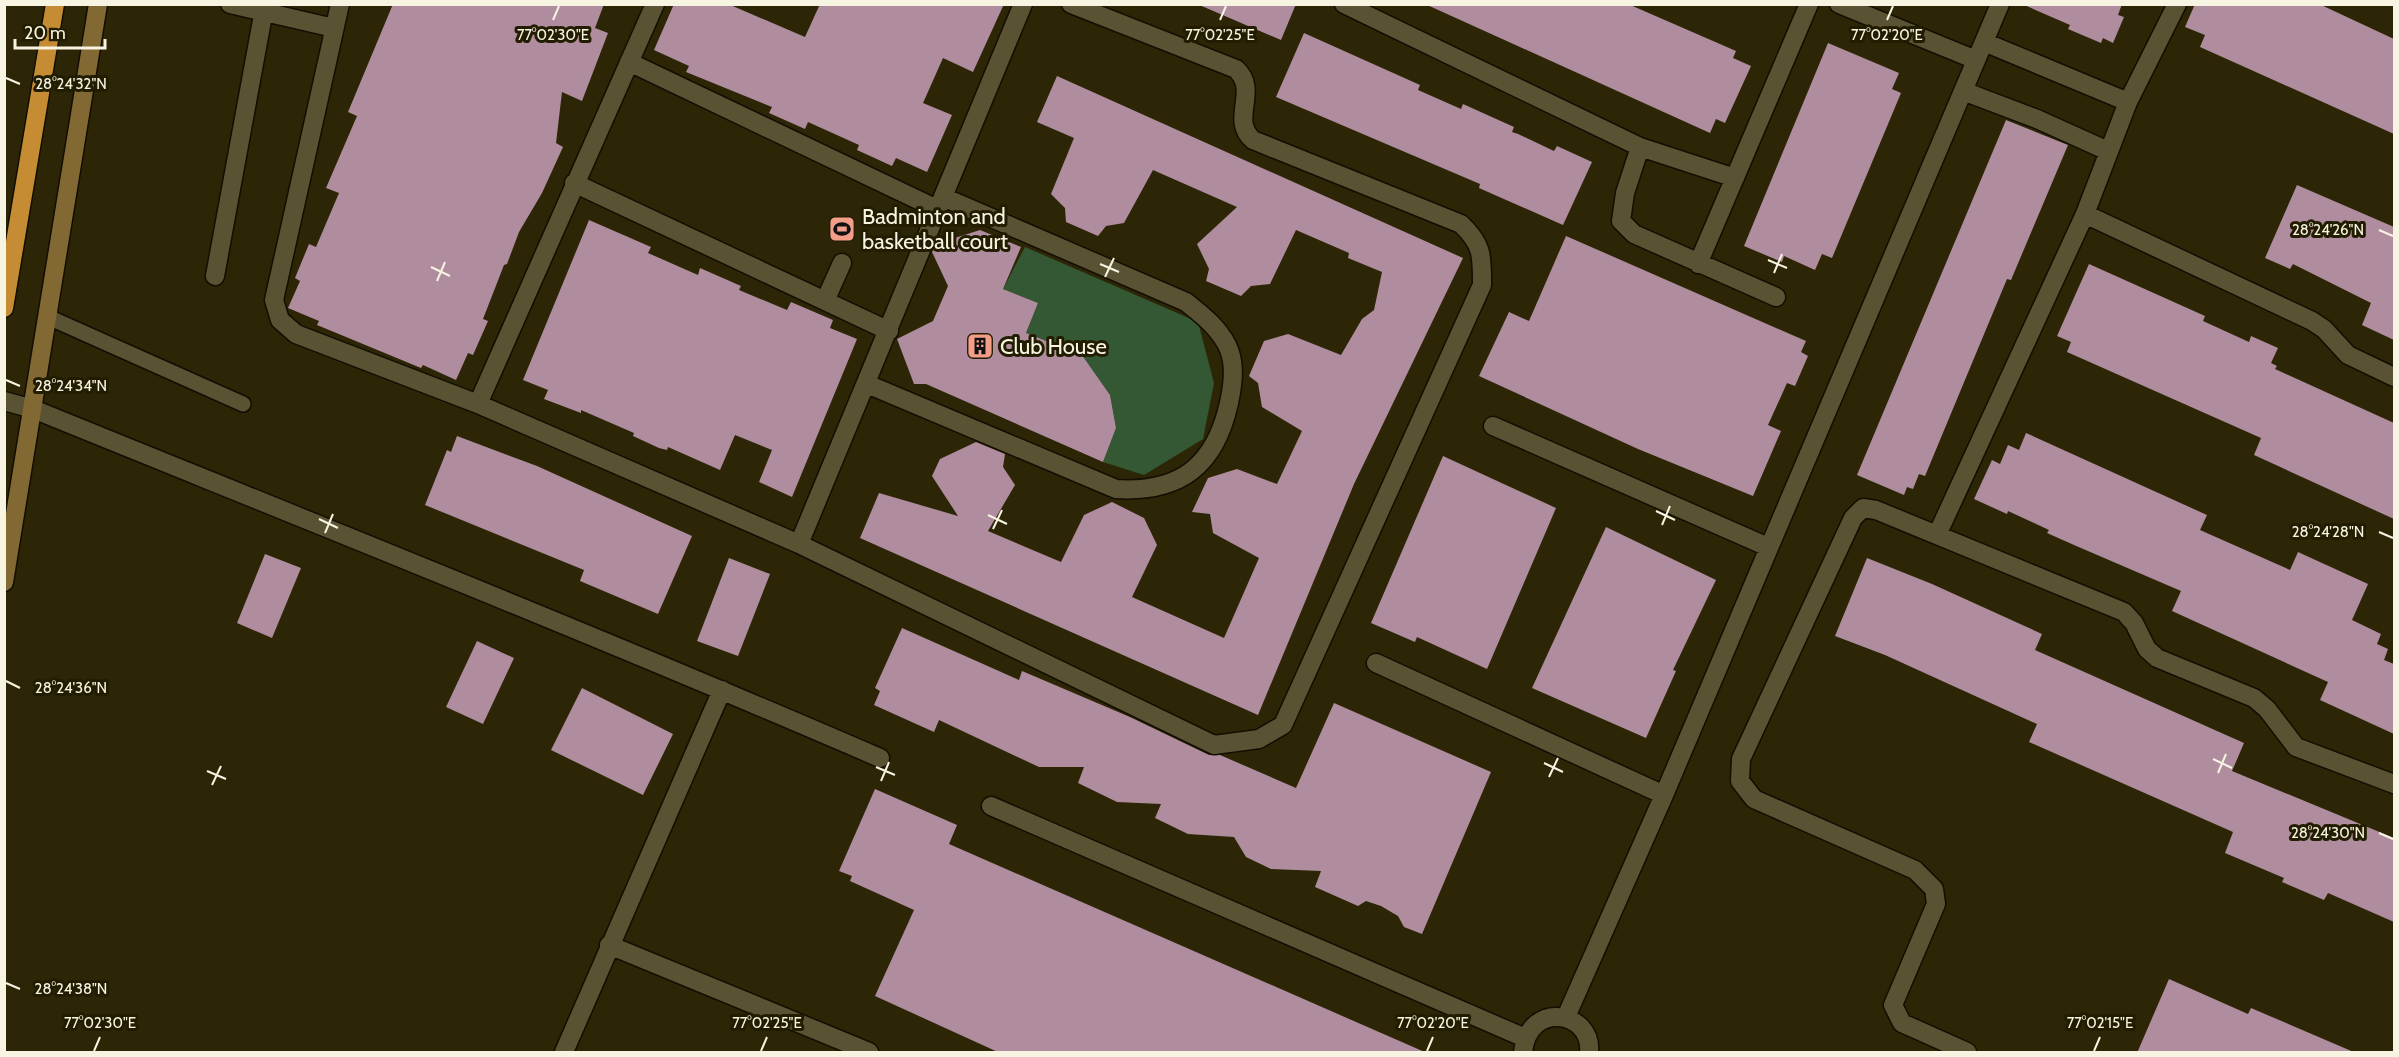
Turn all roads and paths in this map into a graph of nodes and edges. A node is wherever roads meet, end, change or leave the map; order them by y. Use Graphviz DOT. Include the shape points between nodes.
graph roads {
  1 [pos="56,4"];
  2 [pos="98,4"];
  3 [pos="230,4"];
  4 [pos="340,4"];
  5 [pos="655,4"];
  6 [pos="1023,4"];
  7 [pos="1071,4"];
  8 [pos="1344,4"];
  9 [pos="1809,4"];
  10 [pos="1839,4"];
  11 [pos="2000,4"];
  12 [pos="2177,4"];
  13 [pos="264,7"];
  14 [pos="334,28"];
  15 [pos="1984,42"];
  16 [pos="1976,60"];
  17 [pos="629,62"];
  18 [pos="1963,91"];
  19 [pos="2128,102"];
  20 [pos="1640,147"];
  21 [pos="2108,152"];
  22 [pos="1735,178"];
  23 [pos="574,183"];
  24 [pos="940,203"];
  25 [pos="2085,214"];
  26 [pos="842,263"];
  27 [pos="1698,264"];
  28 [pos="215,276"];
  29 [pos="1776,297"];
  30 [pos="825,301"];
  31 [pos="4,308"];
  32 [pos="48,317"];
  33 [pos="889,331"];
  34 [pos="2394,377"];
  35 [pos="867,384"];
  36 [pos="4,401"];
  37 [pos="243,404"];
  38 [pos="478,404"];
  39 [pos="33,409"];
  40 [pos="1493,426"];
  41 [pos="1936,535"];
  42 [pos="799,544"];
  43 [pos="1768,547"];
  44 [pos="4,582"];
  45 [pos="1376,663"];
  46 [pos="722,690"];
  47 [pos="880,758"];
  48 [pos="2394,784"];
  49 [pos="1664,795"];
  50 [pos="991,806"];
  51 [pos="609,945"];
  52 [pos="1566,1017"];
  53 [pos="1524,1045"];
  54 [pos="845,1048"];
  55 [pos="564,1053"];
  56 [pos="869,1053"];
  57 [pos="1588,1053"];
  58 [pos="1967,1053"];
  1 -- 31 [label="highway"];
  2 -- 32 [label="main road"];
  3 -- 13 [label="street"];
  4 -- 14 [label="street"];
  5 -- 17 [label="street"];
  6 -- 24 [label="street"];
  7 -- 42 [label="street" via="1236,69 1247,85 1243,124 1253,140 1461,224 1477,239 1482,285 1283,725 1259,739 1214,745"];
  8 -- 20 [label="street"];
  9 -- 22 [label="street"];
  10 -- 16 [label="street"];
  11 -- 15 [label="street"];
  12 -- 19 [label="street"];
  13 -- 14 [label="street"];
  13 -- 28 [label="street"];
  14 -- 38 [label="street" via="274,300 280,320 296,334"];
  15 -- 16 [label="street"];
  15 -- 19 [label="street"];
  16 -- 18 [label="street"];
  17 -- 23 [label="street"];
  17 -- 24 [label="street"];
  18 -- 21 [label="street"];
  18 -- 43 [label="street"];
  19 -- 21 [label="street"];
  20 -- 22 [label="street"];
  20 -- 27 [label="street" via="1625,193 1621,221 1634,234"];
  21 -- 25 [label="street"];
  22 -- 27 [label="street"];
  23 -- 30 [label="street"];
  23 -- 38 [label="street"];
  24 -- 33 [label="street"];
  24 -- 35 [label="street" via="1186,302 1215,325 1228,346 1234,379 1225,419 1211,450 1192,472 1166,485 1143,490 1116,489"];
  25 -- 34 [label="street" via="2312,321 2348,355"];
  25 -- 41 [label="street"];
  26 -- 30 [label="street"];
  27 -- 29 [label="street"];
  30 -- 33 [label="street"];
  32 -- 37 [label="lane"];
  32 -- 39 [label="main road"];
  33 -- 35 [label="street"];
  35 -- 42 [label="street"];
  36 -- 39 [label="street"];
  38 -- 42 [label="street"];
  39 -- 44 [label="main road"];
  39 -- 46 [label="street"];
  40 -- 43 [label="street"];
  41 -- 48 [label="street" via="2124,612 2152,654 2254,698 2296,747"];
  41 -- 58 [label="street" via="1876,510 1863,508 1853,518 1741,759 1740,781 1754,799 1915,870 1934,889 1936,904 1893,1005 1902,1023"];
  43 -- 49 [label="street"];
  45 -- 49 [label="street"];
  46 -- 47 [label="street"];
  46 -- 51 [label="street"];
  49 -- 52 [label="street"];
  50 -- 53 [label="street"];
  51 -- 54 [label="street"];
  51 -- 55 [label="street"];
  52 -- 53 [label="street" via="1549,1017 1534,1024"];
  52 -- 57 [label="street" via="1581,1028 1589,1044"];
  54 -- 56 [label="street"];
}
